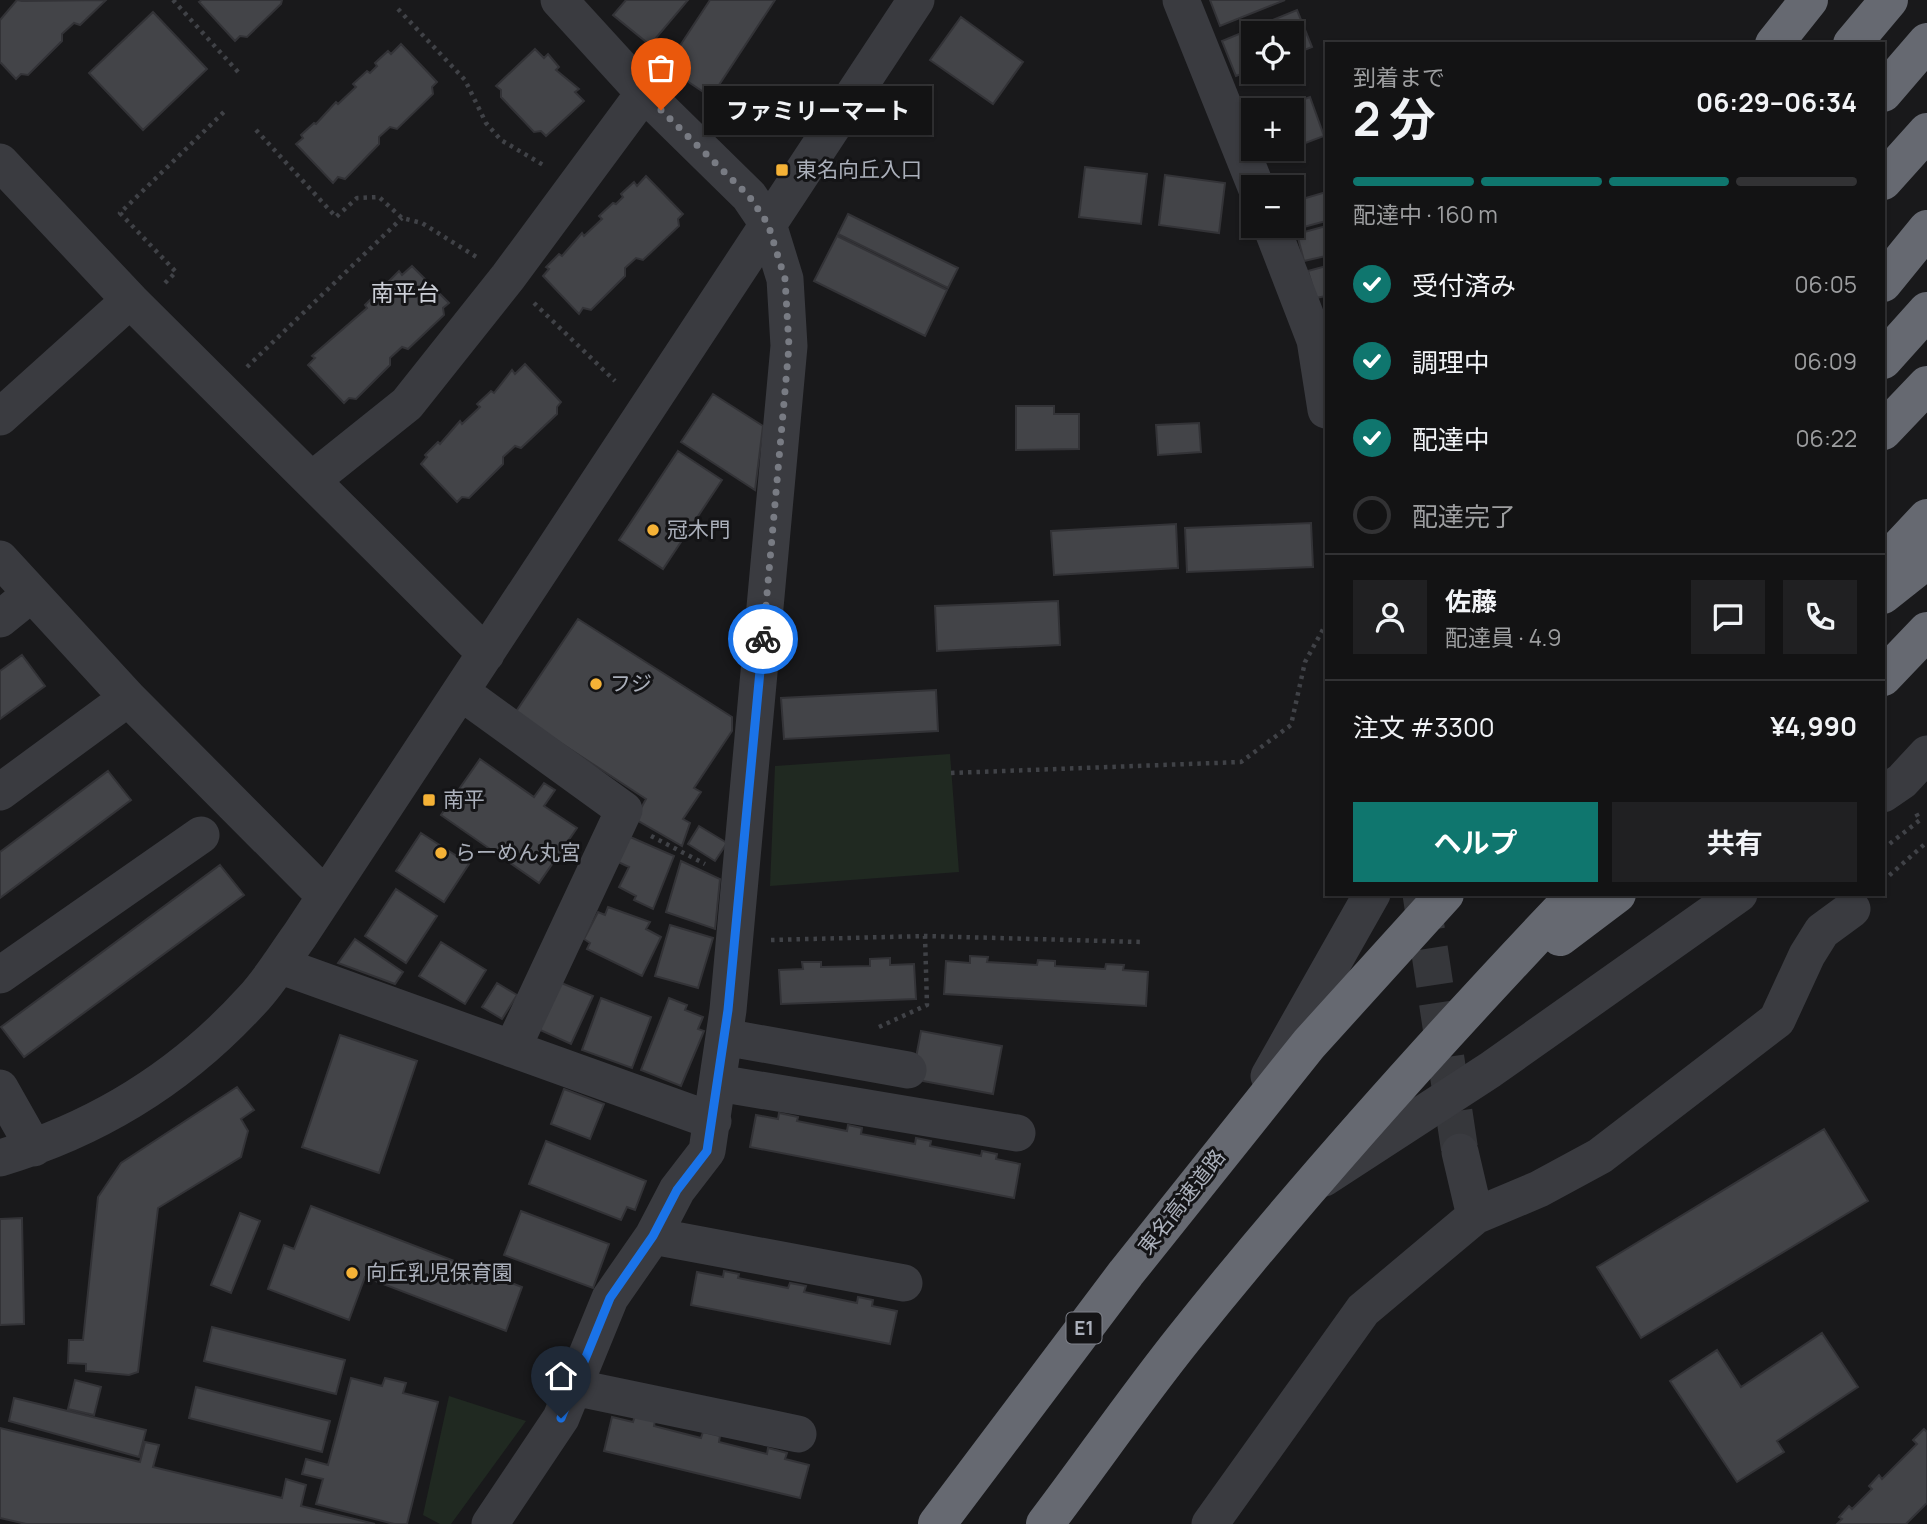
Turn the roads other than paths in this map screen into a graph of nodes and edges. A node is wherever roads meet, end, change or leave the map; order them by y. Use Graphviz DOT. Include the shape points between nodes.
graph roads {
  1 [pos="559,0"];
  2 [pos="916,0"];
  3 [pos="1181,0"];
  4 [pos="1889,0"];
  5 [pos="1854,42"];
  6 [pos="1927,42"];
  7 [pos="1885,91"];
  8 [pos="644,93"];
  9 [pos="1927,132"];
  10 [pos="0,162"];
  11 [pos="1251,175"];
  12 [pos="1885,179"];
  13 [pos="768,224"];
  14 [pos="1927,229"];
  15 [pos="1276,238"];
  16 [pos="1885,281"];
  17 [pos="145,294"];
  18 [pos="1927,311"];
  19 [pos="1885,358"];
  20 [pos="1927,385"];
  21 [pos="1325,404"];
  22 [pos="0,417"];
  23 [pos="1885,430"];
  24 [pos="312,480"];
  25 [pos="1927,518"];
  26 [pos="0,559"];
  27 [pos="1927,560"];
  28 [pos="1885,563"];
  29 [pos="1885,593"];
  30 [pos="31,594"];
  31 [pos="0,619"];
  32 [pos="1927,631"];
  33 [pos="486,653"];
  34 [pos="1927,657"];
  35 [pos="1885,675"];
  36 [pos="1885,689"];
  37 [pos="461,692"];
  38 [pos="128,698"];
  39 [pos="1927,754"];
  40 [pos="0,792"];
  41 [pos="1885,793"];
  42 [pos="201,835"];
  43 [pos="325,896"];
  44 [pos="1371,896"];
  45 [pos="1409,896"];
  46 [pos="1443,896"];
  47 [pos="1574,896"];
  48 [pos="1614,896"];
  49 [pos="1736,896"];
  50 [pos="1852,909"];
  51 [pos="279,965"];
  52 [pos="0,975"];
  53 [pos="1474,1002"];
  54 [pos="724,1037"];
  55 [pos="1308,1044"];
  56 [pos="512,1049"];
  57 [pos="908,1070"];
  58 [pos="718,1083"];
  59 [pos="0,1088"];
  60 [pos="713,1121"];
  61 [pos="1017,1133"];
  62 [pos="1236,1134"];
  63 [pos="1460,1152"];
  64 [pos="17,1153"];
  65 [pos="1305,1191"];
  66 [pos="1475,1216"];
  67 [pos="653,1236"];
  68 [pos="904,1283"];
  69 [pos="573,1387"];
  70 [pos="798,1434"];
  71 [pos="495,1523"];
  72 [pos="937,1524"];
  73 [pos="1045,1524"];
  74 [pos="1210,1524"];
  1 -- 8 [label="street"];
  2 -- 13 [label="street"];
  3 -- 11 [label="street"];
  4 -- 5 [label="highway"];
  6 -- 7 [label="highway"];
  8 -- 13 [label="street" via="749,196"];
  8 -- 24 [label="street" via="407,404"];
  9 -- 12 [label="highway"];
  10 -- 17 [label="street"];
  13 -- 33 [label="street"];
  13 -- 54 [label="street" via="785,279 789,346"];
  14 -- 16 [label="highway"];
  15 -- 21 [label="street" via="1315,340"];
  17 -- 22 [label="street"];
  17 -- 24 [label="street"];
  18 -- 19 [label="highway"];
  20 -- 23 [label="highway"];
  24 -- 33 [label="street"];
  25 -- 28 [label="highway"];
  26 -- 30 [label="street"];
  27 -- 29 [label="highway"];
  30 -- 31 [label="street"];
  30 -- 38 [label="street"];
  32 -- 35 [label="highway"];
  33 -- 37 [label="street"];
  34 -- 36 [label="highway"];
  37 -- 43 [label="street"];
  37 -- 56 [label="street" via="624,810"];
  38 -- 40 [label="street"];
  38 -- 43 [label="street"];
  39 -- 41 [label="street"];
  42 -- 52 [label="street"];
  43 -- 51 [label="street"];
  44 -- 62 [label="street"];
  45 -- 55 [label="highway"];
  46 -- 55 [label="highway, 東名高速道路 / E1"];
  47 -- 53 [label="highway"];
  48 -- 53 [label="highway"];
  49 -- 65 [label="street" via="1490,1070"];
  50 -- 66 [label="street" via="1822,931 1777,1020 1600,1156"];
  51 -- 56 [label="street"];
  51 -- 64 [label="street" via="205,1047 149,1089 106,1117"];
  53 -- 65 [label="highway"];
  54 -- 57 [label="street"];
  54 -- 58 [label="street"];
  55 -- 62 [label="highway, 東名高速道路 / E1"];
  56 -- 60 [label="street"];
  58 -- 60 [label="street"];
  58 -- 61 [label="street"];
  59 -- 64 [label="street"];
  60 -- 67 [label="street" via="707,1151 677,1190"];
  62 -- 72 [label="highway, 東名高速道路 / E1"];
  63 -- 66 [label="street"];
  65 -- 73 [label="highway" via="1183,1339"];
  66 -- 74 [label="street" via="1363,1310"];
  67 -- 68 [label="street"];
  67 -- 69 [label="street" via="610,1298"];
  69 -- 70 [label="street"];
  69 -- 71 [label="street" via="561,1418"];
}
